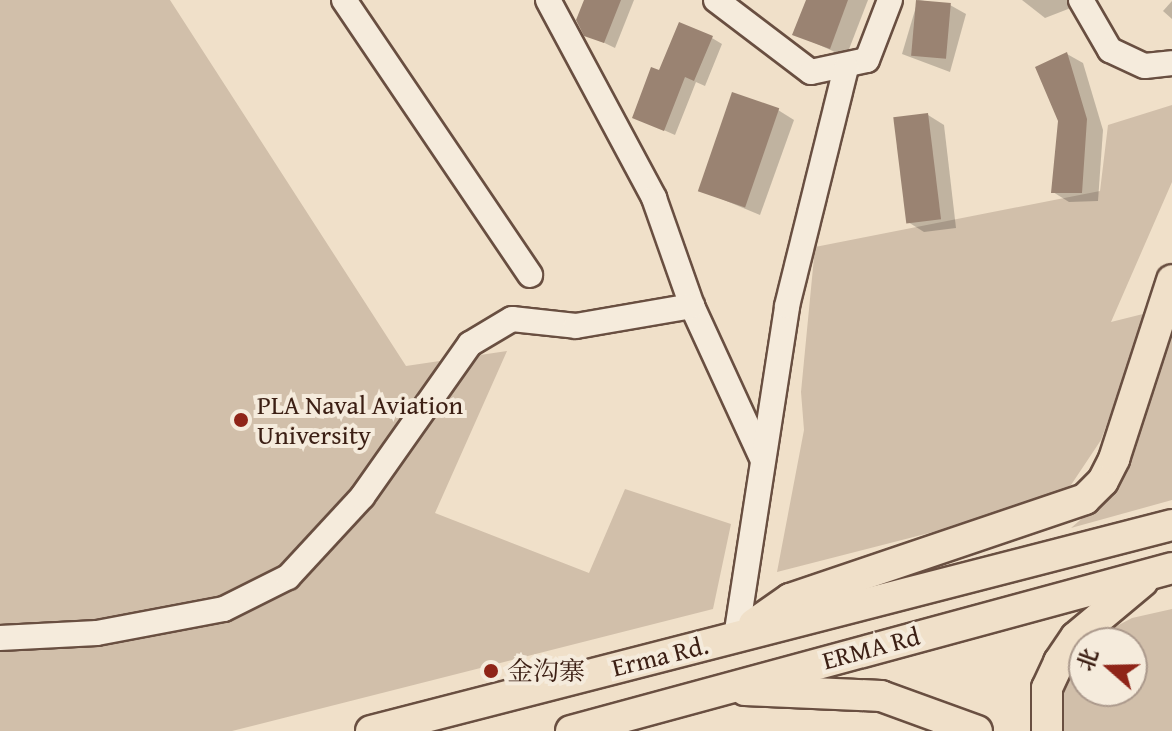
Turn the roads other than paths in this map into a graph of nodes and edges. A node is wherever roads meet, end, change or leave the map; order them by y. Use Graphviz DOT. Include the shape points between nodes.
graph roads {
  1 [pos="344,0"];
  2 [pos="548,0"];
  3 [pos="716,0"];
  4 [pos="890,0"];
  5 [pos="1081,0"];
  6 [pos="1172,63"];
  7 [pos="846,68"];
  8 [pos="530,275"];
  9 [pos="1172,280"];
  10 [pos="692,306"];
  11 [pos="762,458"];
  12 [pos="1172,525"];
  13 [pos="1162,571"];
  14 [pos="736,637"];
  15 [pos="0,638"];
  16 [pos="715,689"];
  17 [pos="371,731"];
  18 [pos="571,731"];
  19 [pos="977,731"];
  20 [pos="1047,731"];
  1 -- 8 [label="street"];
  2 -- 10 [label="street" via="654,198"];
  3 -- 7 [label="street" via="811,72"];
  4 -- 7 [label="street" via="867,60"];
  5 -- 6 [label="street" via="1110,50 1145,66"];
  7 -- 11 [label="street" via="787,306"];
  9 -- 14 [label="main road" via="1114,459 1103,481 1085,499 790,599"];
  10 -- 11 [label="street"];
  10 -- 15 [label="street" via="576,326 512,319 470,344 362,497 288,577 224,609 97,633"];
  11 -- 14 [label="street"];
  12 -- 14 [label="main road, ERMA Rd"];
  13 -- 16 [label="main road, ERMA Rd"];
  13 -- 20 [label="main road" via="1076,637 1047,688"];
  14 -- 17 [label="main road, Erma Rd."];
  16 -- 18 [label="main road, ERMA Rd"];
  16 -- 19 [label="main road" via="881,696"];
}
